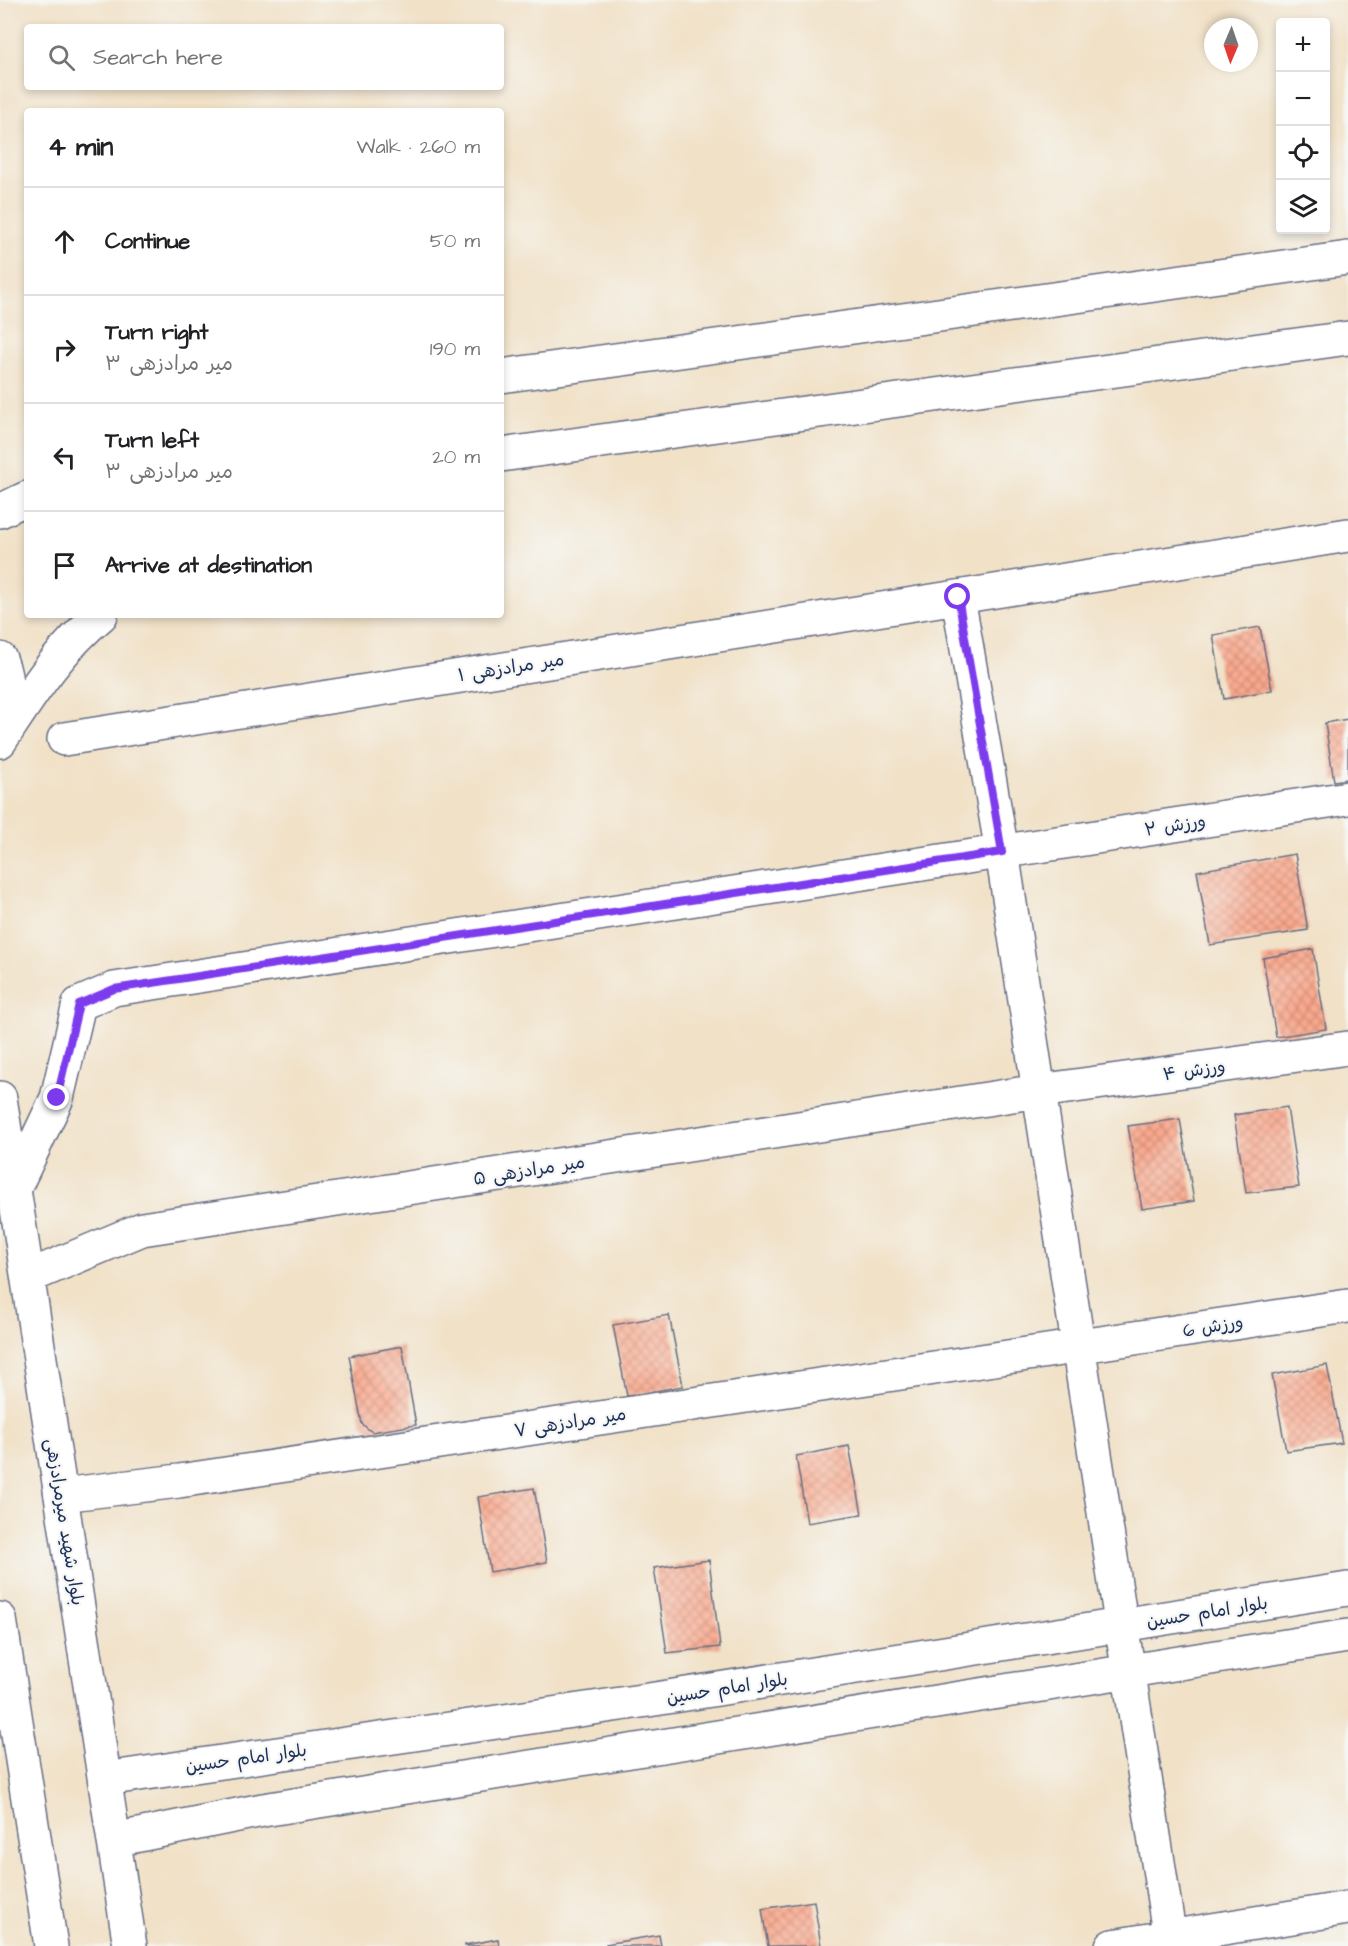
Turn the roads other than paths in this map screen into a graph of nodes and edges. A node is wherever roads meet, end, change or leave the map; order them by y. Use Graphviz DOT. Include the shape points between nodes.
graph roads {
  1 [pos="1348,258"];
  2 [pos="1348,338"];
  3 [pos="504,376"];
  4 [pos="504,455"];
  5 [pos="24,499"];
  6 [pos="0,511"];
  7 [pos="1348,536"];
  8 [pos="958,597"];
  9 [pos="97,618"];
  10 [pos="0,659"];
  11 [pos="64,739"];
  12 [pos="0,740"];
  13 [pos="1348,798"];
  14 [pos="1002,852"];
  15 [pos="1348,1048"];
  16 [pos="1039,1091"];
  17 [pos="0,1098"];
  18 [pos="14,1189"];
  19 [pos="28,1277"];
  20 [pos="1348,1306"];
  21 [pos="1079,1346"];
  22 [pos="61,1495"];
  23 [pos="1348,1589"];
  24 [pos="0,1619"];
  25 [pos="1122,1625"];
  26 [pos="1348,1636"];
  27 [pos="1129,1671"];
  28 [pos="105,1779"];
  29 [pos="114,1840"];
  30 [pos="1348,1908"];
  31 [pos="1171,1941"];
  32 [pos="51,1946"];
  33 [pos="130,1946"];
  34 [pos="1112,1946"];
  1 -- 3 [label="street"];
  2 -- 4 [label="street"];
  5 -- 6 [label="street"];
  7 -- 8 [label="street, میر مرادزهی ۱"];
  8 -- 11 [label="street, میر مرادزهی ۱"];
  8 -- 14 [label="street"];
  9 -- 12 [label="street" via="78,633"];
  10 -- 12 [label="street" via="6,673 8,709"];
  13 -- 14 [label="street, ورزش ۲"];
  14 -- 16 [label="street"];
  14 -- 18 [label="street, ورزش ۲" via="114,989 79,1004 57,1098"];
  15 -- 16 [label="street, ورزش ۴"];
  16 -- 19 [label="street, میر مرادزهی ۵" via="142,1229"];
  16 -- 21 [label="street"];
  17 -- 18 [label="street, بلوار شهید میرمرادزهی"];
  18 -- 19 [label="street, بلوار شهید میرمرادزهی"];
  19 -- 22 [label="street, بلوار شهید میرمرادزهی"];
  20 -- 21 [label="street, ورزش 6"];
  21 -- 22 [label="street, میر مرادزهی ۷" via="179,1481"];
  21 -- 25 [label="street"];
  22 -- 28 [label="street, بلوار شهید میرمرادزهی"];
  23 -- 25 [label="street, بلوار امام حسین"];
  24 -- 32 [label="street"];
  25 -- 27 [label="street"];
  25 -- 28 [label="street, بلوار امام حسین" via="644,1701"];
  26 -- 27 [label="street"];
  27 -- 29 [label="street" via="263,1809"];
  27 -- 31 [label="street"];
  28 -- 29 [label="street, بلوار شهید میرمرادزهی"];
  29 -- 33 [label="street, بلوار شهید میرمرادزهی"];
  30 -- 31 [label="street"];
  31 -- 34 [label="street"];
}
